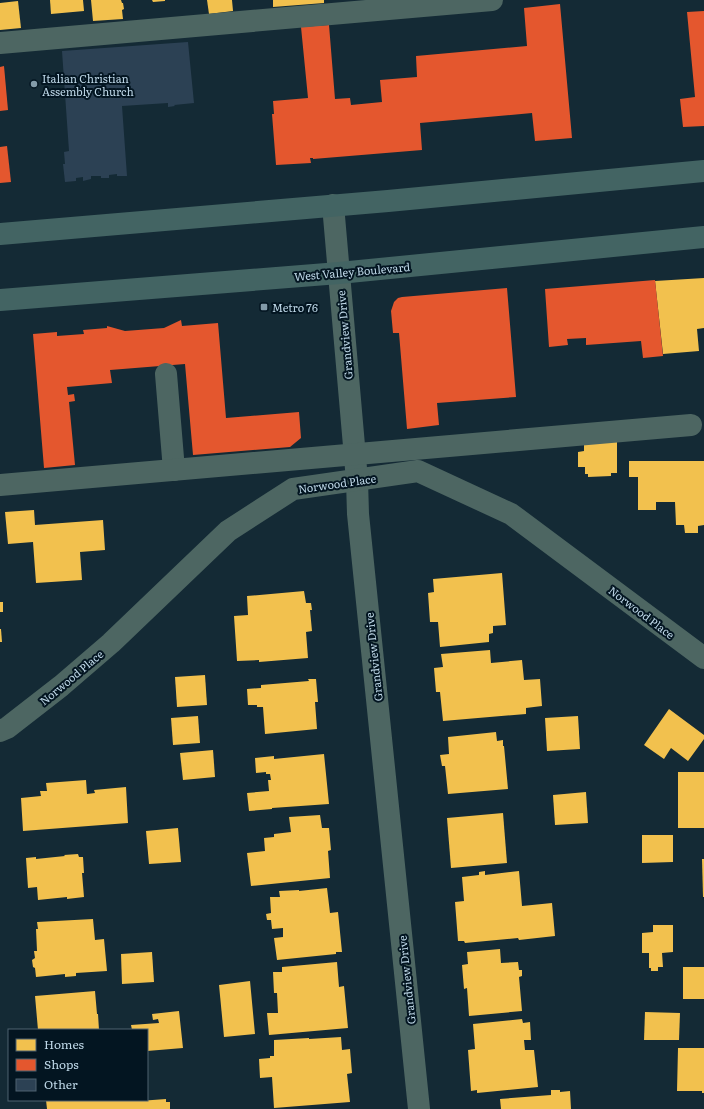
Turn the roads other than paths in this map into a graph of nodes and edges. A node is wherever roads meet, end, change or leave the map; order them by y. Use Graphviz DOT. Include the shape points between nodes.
graph roads {
  1 [pos="492,0"];
  2 [pos="0,43"];
  3 [pos="704,172"];
  4 [pos="333,206"];
  5 [pos="0,234"];
  6 [pos="704,237"];
  7 [pos="339,273"];
  8 [pos="0,300"];
  9 [pos="166,374"];
  10 [pos="691,426"];
  11 [pos="355,454"];
  12 [pos="174,470"];
  13 [pos="357,480"];
  14 [pos="0,485"];
  15 [pos="704,658"];
  16 [pos="0,731"];
  17 [pos="419,1109"];
  1 -- 2 [label="street"];
  3 -- 4 [label="main road"];
  4 -- 5 [label="main road"];
  4 -- 7 [label="street, Grandview Drive"];
  6 -- 7 [label="main road, West Valley Boulevard"];
  7 -- 8 [label="main road, West Valley Boulevard"];
  7 -- 11 [label="street, Grandview Drive"];
  9 -- 12 [label="street"];
  10 -- 11 [label="street"];
  11 -- 12 [label="street"];
  11 -- 13 [label="street, Grandview Drive"];
  12 -- 14 [label="street"];
  13 -- 15 [label="street, Norwood Place" via="418,471 511,514"];
  13 -- 16 [label="street, Norwood Place" via="293,489 228,531 111,643 61,686"];
  13 -- 17 [label="street, Grandview Drive" via="358,514"];
}
